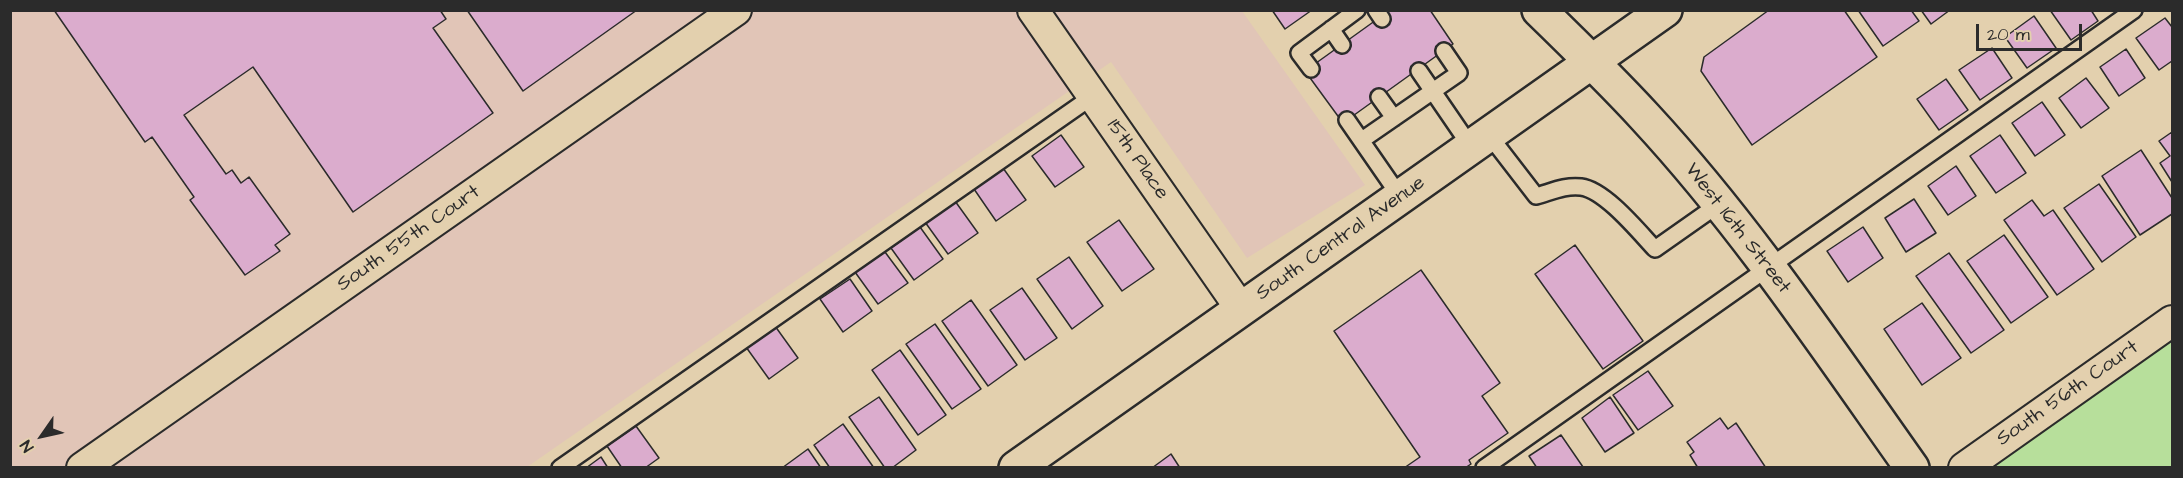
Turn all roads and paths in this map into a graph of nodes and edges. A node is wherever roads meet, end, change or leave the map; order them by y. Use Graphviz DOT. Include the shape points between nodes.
graph roads {
  1 [pos="736,10"];
  2 [pos="1033,10"];
  3 [pos="1357,10"];
  4 [pos="1539,10"];
  5 [pos="1665,10"];
  6 [pos="2134,10"];
  7 [pos="1331,29"];
  8 [pos="1342,45"];
  9 [pos="1444,51"];
  10 [pos="1592,62"];
  11 [pos="1311,69"];
  12 [pos="1419,71"];
  13 [pos="1433,91"];
  14 [pos="1093,96"];
  15 [pos="1379,98"];
  16 [pos="1394,118"];
  17 [pos="1347,120"];
  18 [pos="1362,140"];
  19 [pos="1480,141"];
  20 [pos="1401,198"];
  21 [pos="1719,204"];
  22 [pos="1769,267"];
  23 [pos="1241,309"];
  24 [pos="2172,321"];
  25 [pos="82,468"];
  26 [pos="560,468"];
  27 [pos="1016,468"];
  28 [pos="1484,468"];
  29 [pos="1912,468"];
  30 [pos="1964,468"];
  1 -- 25 [label="street, South 55th Court"];
  2 -- 14 [label="street, 15th Place"];
  3 -- 7 [label="lane"];
  4 -- 10 [label="main road, West 16th Street"];
  5 -- 10 [label="main road, South Central Avenue"];
  6 -- 22 [label="lane"];
  7 -- 8 [label="lane"];
  7 -- 11 [label="lane" via="1299,52"];
  9 -- 13 [label="lane" via="1459,73"];
  10 -- 19 [label="main road, South Central Avenue"];
  10 -- 21 [label="main road, West 16th Street" via="1646,117"];
  12 -- 13 [label="lane"];
  13 -- 16 [label="lane"];
  13 -- 19 [label="lane"];
  14 -- 23 [label="street, 15th Place"];
  14 -- 26 [label="lane"];
  15 -- 16 [label="lane"];
  16 -- 18 [label="lane"];
  17 -- 18 [label="lane"];
  18 -- 20 [label="lane"];
  19 -- 20 [label="main road, South Central Avenue"];
  19 -- 21 [label="lane" via="1536,196 1561,188 1583,187 1618,210 1655,249"];
  20 -- 23 [label="main road, South Central Avenue"];
  21 -- 22 [label="main road, West 16th Street"];
  22 -- 28 [label="lane"];
  22 -- 29 [label="main road, West 16th Street"];
  23 -- 27 [label="main road, South Central Avenue"];
  24 -- 30 [label="street, South 56th Court"];
}
